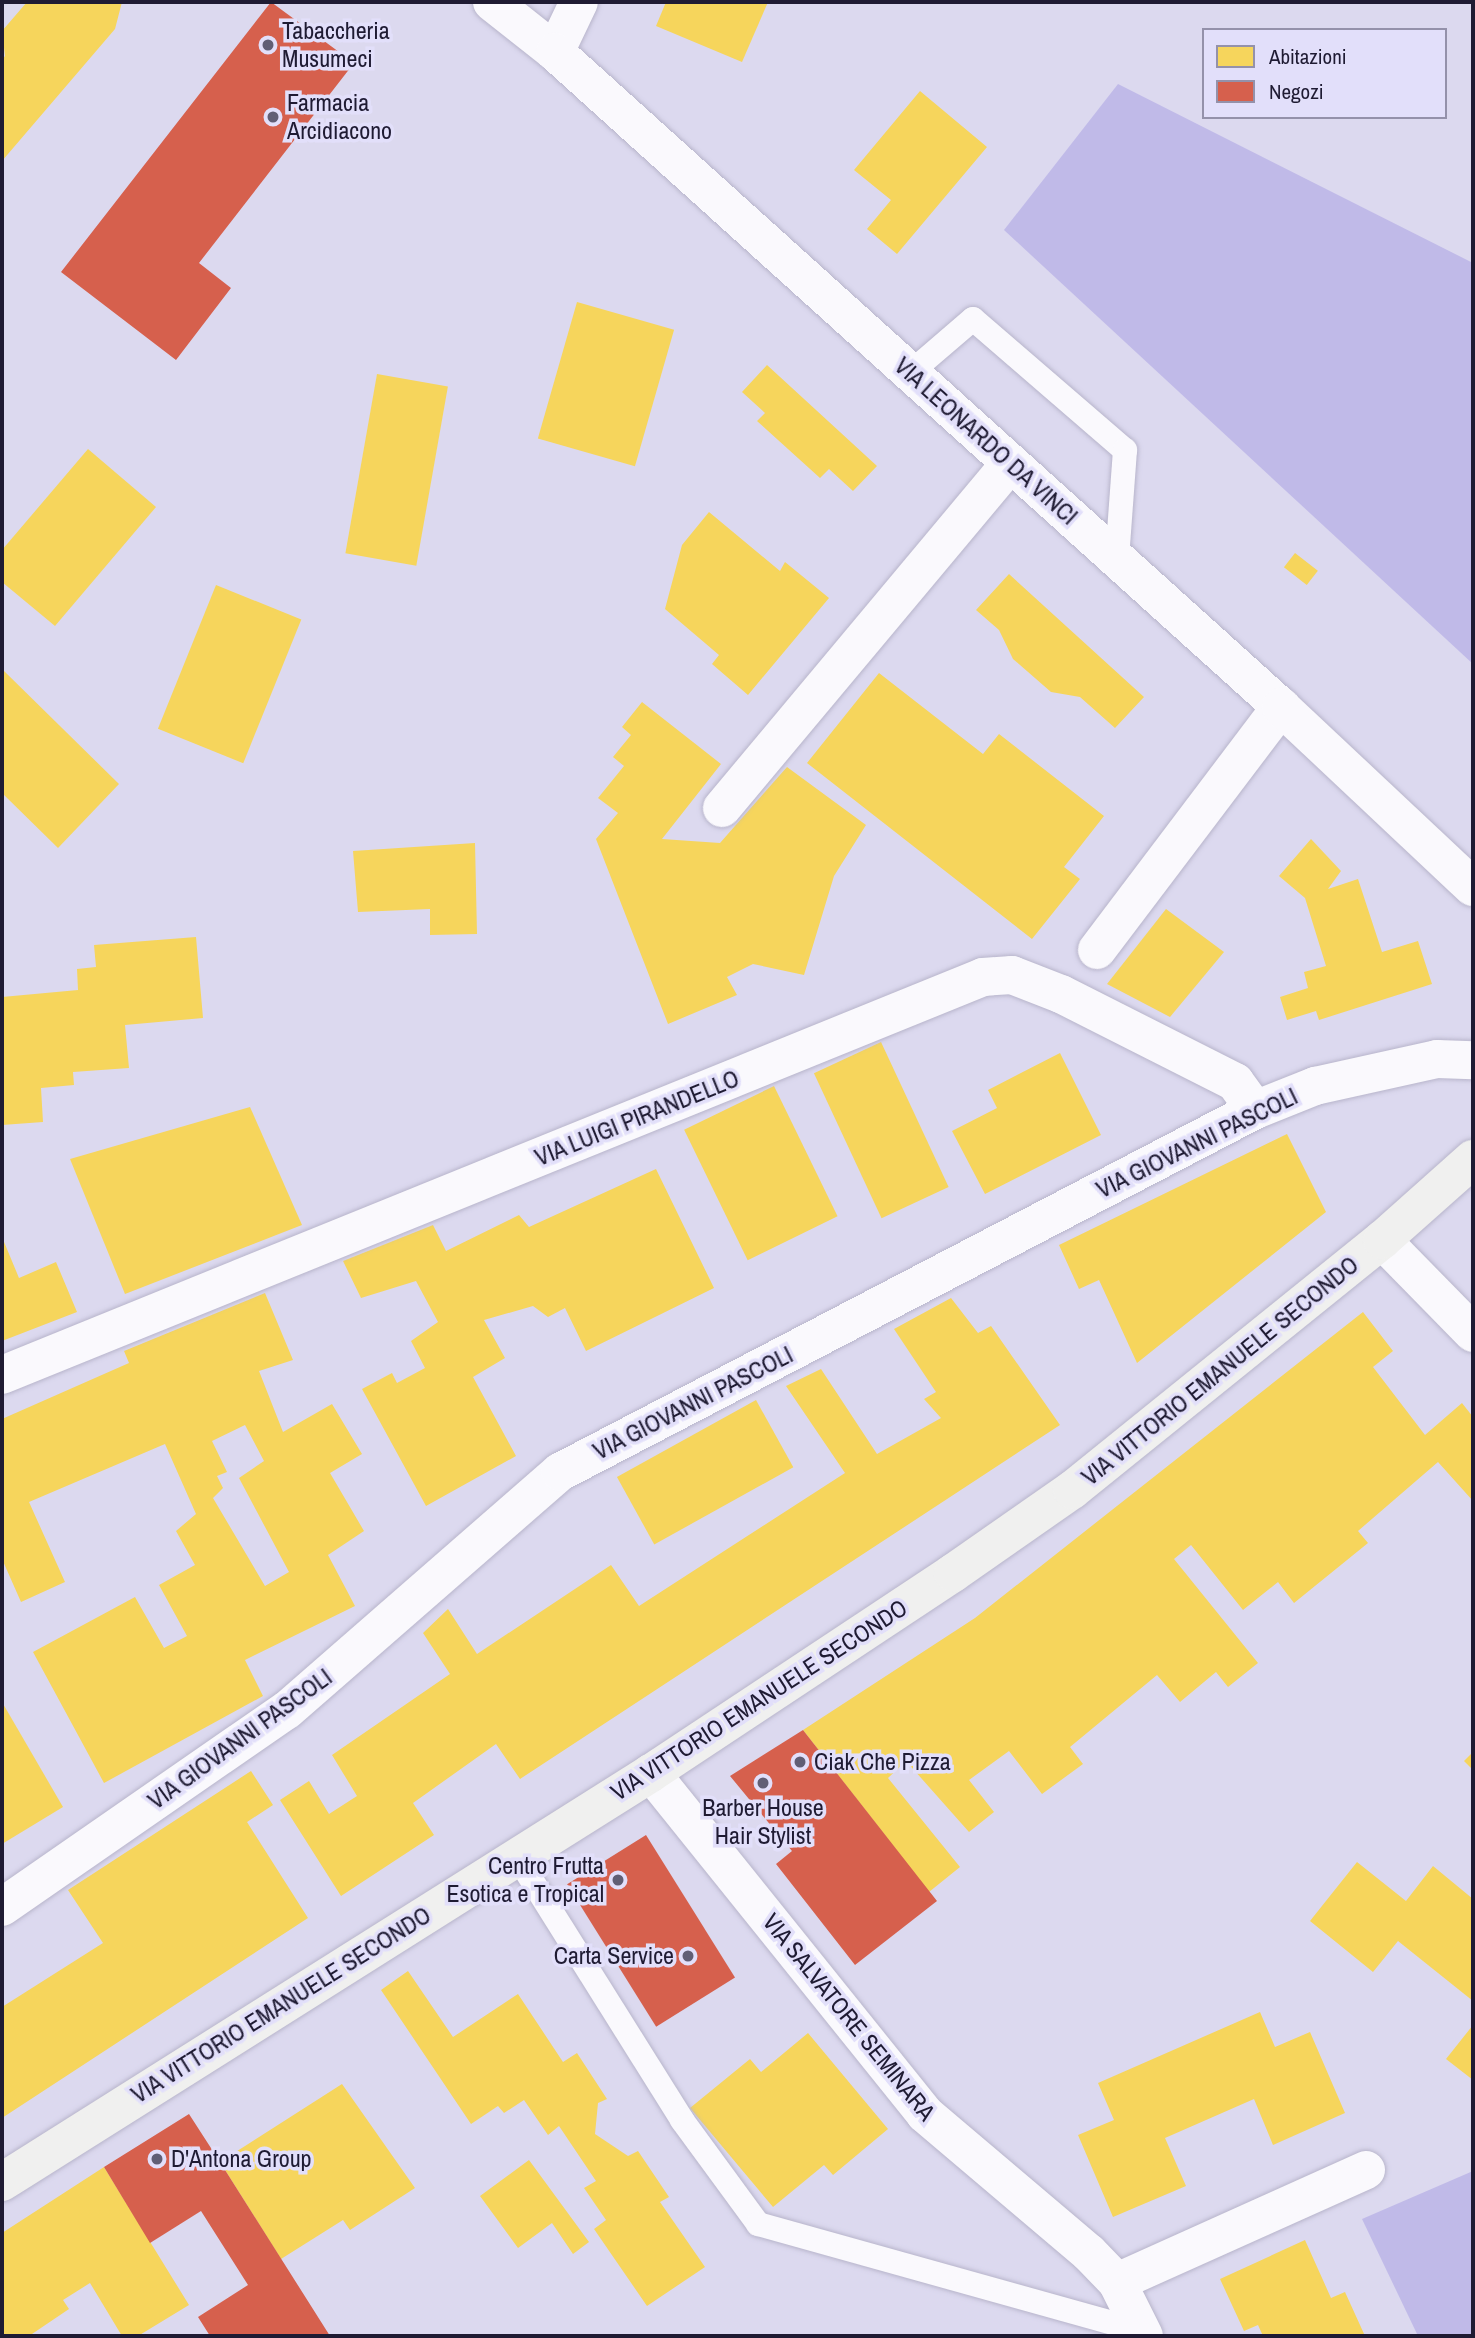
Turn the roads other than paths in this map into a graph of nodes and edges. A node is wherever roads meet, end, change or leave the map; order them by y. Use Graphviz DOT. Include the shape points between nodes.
graph roads {
  1 [pos="492,2"];
  2 [pos="579,2"];
  3 [pos="555,52"];
  4 [pos="910,373"];
  5 [pos="1010,463"];
  6 [pos="1117,559"];
  7 [pos="1281,707"];
  8 [pos="722,808"];
  9 [pos="1473,887"];
  10 [pos="1097,950"];
  11 [pos="1473,1060"];
  12 [pos="1255,1110"];
  13 [pos="1473,1159"];
  14 [pos="1382,1240"];
  15 [pos="1473,1333"];
  16 [pos="2,1375"];
  17 [pos="651,1773"];
  18 [pos="516,1855"];
  19 [pos="2,1907"];
  20 [pos="1366,2171"];
  21 [pos="2,2182"];
  22 [pos="1117,2282"];
  23 [pos="1143,2334"];
  1 -- 3 [label="street, VIA LEONARDO DA VINCI"];
  2 -- 3 [label="street"];
  3 -- 4 [label="street, VIA LEONARDO DA VINCI"];
  4 -- 5 [label="street, VIA LEONARDO DA VINCI"];
  4 -- 6 [label="lane" via="973,319 1125,450"];
  5 -- 6 [label="street, VIA LEONARDO DA VINCI"];
  5 -- 8 [label="street"];
  6 -- 7 [label="street, VIA LEONARDO DA VINCI"];
  7 -- 9 [label="street, VIA LEONARDO DA VINCI"];
  7 -- 10 [label="street"];
  11 -- 12 [label="street, VIA GIOVANNI PASCOLI" via="1437,1059 1315,1086"];
  12 -- 16 [label="street, VIA LUIGI PIRANDELLO" via="1235,1082 1061,995 1012,975 983,977"];
  12 -- 19 [label="street, VIA GIOVANNI PASCOLI" via="560,1472 287,1710"];
  13 -- 14 [label="main road, VIA VITTORIO EMANUELE SECONDO"];
  14 -- 15 [label="street"];
  14 -- 17 [label="main road, VIA VITTORIO EMANUELE SECONDO" via="1072,1489"];
  17 -- 18 [label="main road, VIA VITTORIO EMANUELE SECONDO"];
  17 -- 22 [label="street, VIA SALVATORE SEMINARA" via="925,2114"];
  18 -- 21 [label="main road, VIA VITTORIO EMANUELE SECONDO"];
  18 -- 23 [label="lane" via="682,2120 758,2224"];
  20 -- 22 [label="street"];
  22 -- 23 [label="street, VIA SALVATORE SEMINARA"];
}
